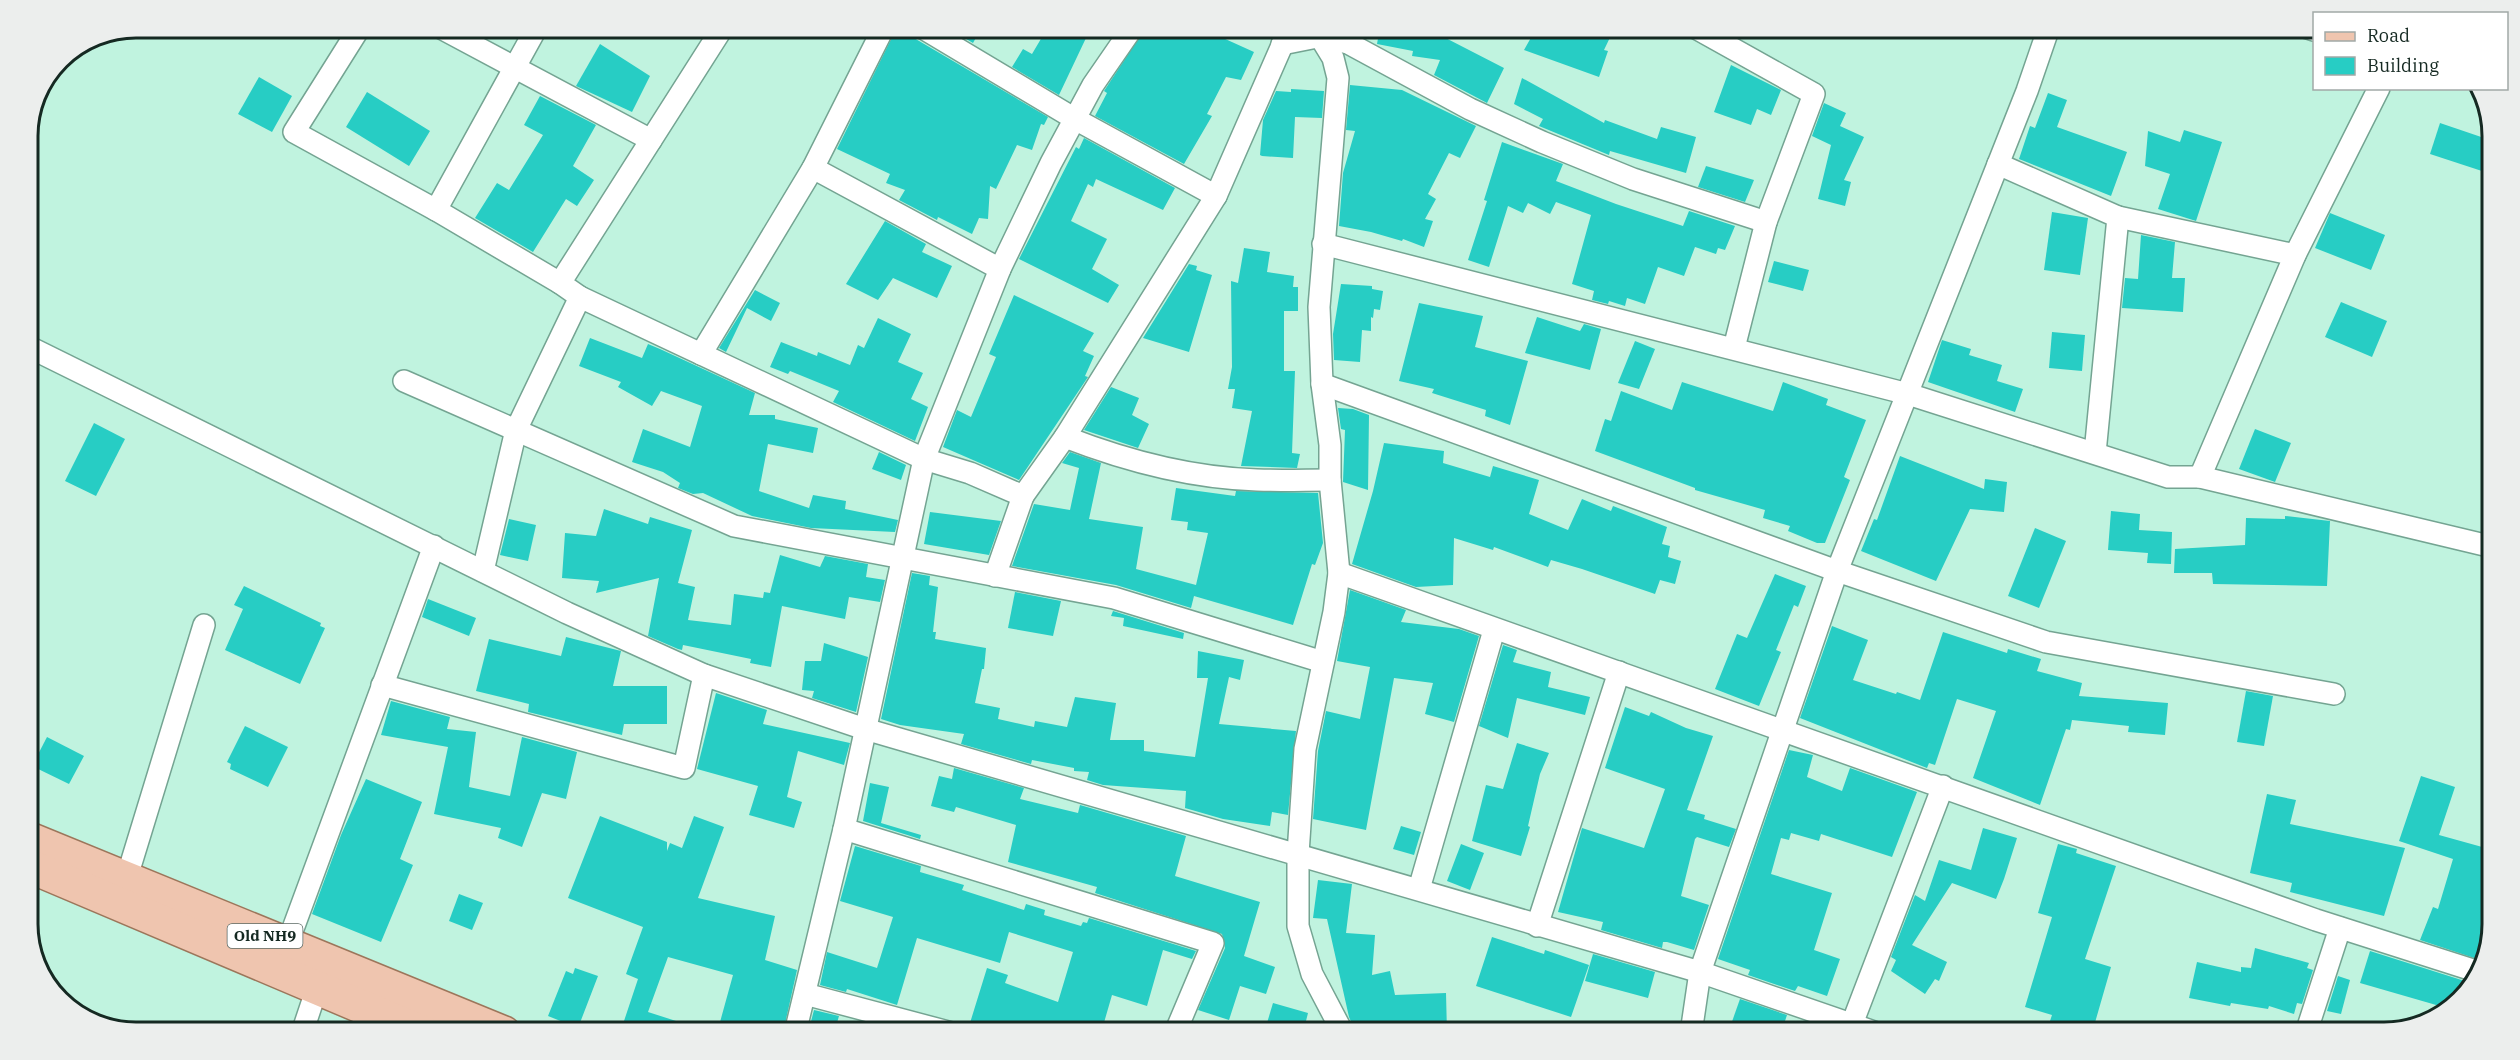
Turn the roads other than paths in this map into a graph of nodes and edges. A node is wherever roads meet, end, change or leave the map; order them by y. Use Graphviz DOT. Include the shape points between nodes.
graph roads {
  1 [pos="353,38"];
  2 [pos="460,38"];
  3 [pos="531,38"];
  4 [pos="716,38"];
  5 [pos="878,38"];
  6 [pos="939,38"];
  7 [pos="1125,38"];
  8 [pos="1285,38"];
  9 [pos="1322,38"];
  10 [pos="1348,38"];
  11 [pos="1354,38"];
  12 [pos="1714,38"];
  13 [pos="2045,38"];
  14 [pos="514,67"];
  15 [pos="2378,90"];
  16 [pos="1337,100"];
  17 [pos="1075,119"];
  18 [pos="651,140"];
  19 [pos="1998,164"];
  20 [pos="813,168"];
  21 [pos="1216,196"];
  22 [pos="436,210"];
  23 [pos="2118,217"];
  24 [pos="1766,222"];
  25 [pos="1323,244"];
  26 [pos="2295,255"];
  27 [pos="1000,269"];
  28 [pos="560,283"];
  29 [pos="580,297"];
  30 [pos="1734,348"];
  31 [pos="38,351"];
  32 [pos="701,354"];
  33 [pos="404,381"];
  34 [pos="1322,384"];
  35 [pos="1908,394"];
  36 [pos="516,430"];
  37 [pos="1065,437"];
  38 [pos="2095,453"];
  39 [pos="924,459"];
  40 [pos="2200,477"];
  41 [pos="1330,480"];
  42 [pos="1023,496"];
  43 [pos="2482,544"];
  44 [pos="434,546"];
  45 [pos="902,558"];
  46 [pos="483,571"];
  47 [pos="1837,571"];
  48 [pos="1339,573"];
  49 [pos="995,576"];
  50 [pos="204,624"];
  51 [pos="1494,630"];
  52 [pos="1323,662"];
  53 [pos="1618,672"];
  54 [pos="704,675"];
  55 [pos="382,685"];
  56 [pos="2334,694"];
  57 [pos="865,729"];
  58 [pos="1781,730"];
  59 [pos="1943,786"];
  60 [pos="844,829"];
  61 [pos="38,843"];
  62 [pos="1298,854"];
  63 [pos="38,870"];
  64 [pos="126,880"];
  65 [pos="1419,889"];
  66 [pos="1536,926"];
  67 [pos="2340,927"];
  68 [pos="287,945"];
  69 [pos="2471,969"];
  70 [pos="1700,972"];
  71 [pos="317,988"];
  72 [pos="805,994"];
  73 [pos="306,1022"];
  74 [pos="398,1022"];
  75 [pos="477,1022"];
  76 [pos="798,1022"];
  77 [pos="911,1022"];
  78 [pos="1181,1022"];
  79 [pos="1337,1022"];
  80 [pos="1693,1022"];
  81 [pos="1846,1022"];
  82 [pos="1853,1022"];
  83 [pos="2310,1022"];
  1 -- 22 [label="street" via="294,132"];
  2 -- 14 [label="street"];
  3 -- 14 [label="street"];
  4 -- 18 [label="street"];
  5 -- 20 [label="street"];
  6 -- 17 [label="street"];
  7 -- 17 [label="street"];
  8 -- 21 [label="street"];
  9 -- 16 [label="street" via="1338,78"];
  10 -- 16 [label="street"];
  11 -- 24 [label="street" via="1470,109 1542,142 1633,178"];
  12 -- 24 [label="street" via="1814,94"];
  13 -- 19 [label="street"];
  14 -- 18 [label="street"];
  14 -- 22 [label="street"];
  15 -- 26 [label="street"];
  16 -- 25 [label="street"];
  17 -- 21 [label="street"];
  17 -- 27 [label="street"];
  18 -- 28 [label="street"];
  19 -- 23 [label="street"];
  19 -- 35 [label="street"];
  20 -- 27 [label="street"];
  20 -- 32 [label="street"];
  21 -- 37 [label="street"];
  22 -- 28 [label="street"];
  23 -- 26 [label="street"];
  23 -- 38 [label="street"];
  24 -- 30 [label="street"];
  25 -- 30 [label="street"];
  25 -- 34 [label="street" via="1319,307"];
  26 -- 40 [label="street"];
  27 -- 39 [label="street"];
  28 -- 29 [label="street"];
  29 -- 32 [label="street"];
  29 -- 36 [label="street"];
  30 -- 35 [label="street"];
  31 -- 44 [label="street"];
  32 -- 39 [label="street"];
  33 -- 36 [label="street"];
  34 -- 41 [label="street"];
  34 -- 47 [label="street"];
  35 -- 38 [label="street"];
  35 -- 47 [label="street"];
  36 -- 45 [label="street" via="734,526"];
  36 -- 46 [label="street"];
  37 -- 41 [label="street" via="1111,455 1195,472 1254,480"];
  37 -- 42 [label="street"];
  38 -- 40 [label="street" via="2168,477"];
  39 -- 42 [label="street"];
  39 -- 45 [label="street"];
  40 -- 43 [label="street"];
  41 -- 48 [label="street"];
  42 -- 49 [label="street"];
  44 -- 46 [label="street"];
  44 -- 55 [label="street"];
  45 -- 49 [label="street"];
  45 -- 57 [label="street"];
  46 -- 54 [label="street"];
  47 -- 56 [label="street" via="2046,642"];
  47 -- 58 [label="street"];
  48 -- 51 [label="street"];
  48 -- 52 [label="street"];
  49 -- 52 [label="street" via="1114,598"];
  50 -- 64 [label="street"];
  51 -- 53 [label="street"];
  51 -- 65 [label="street"];
  52 -- 62 [label="street" via="1305,749"];
  53 -- 58 [label="street"];
  53 -- 66 [label="street"];
  54 -- 55 [label="street" via="684,768"];
  54 -- 57 [label="street"];
  55 -- 68 [label="street"];
  57 -- 60 [label="street"];
  57 -- 62 [label="street"];
  58 -- 59 [label="street"];
  58 -- 70 [label="street"];
  59 -- 67 [label="street"];
  59 -- 82 [label="street"];
  60 -- 72 [label="street"];
  60 -- 78 [label="street" via="1213,943"];
  61 -- 64 [label="main road, Old NH9"];
  62 -- 65 [label="street"];
  62 -- 79 [label="street" via="1298,926 1312,974"];
  63 -- 71 [label="main road, Old NH9"];
  64 -- 68 [label="main road, Old NH9"];
  65 -- 66 [label="street"];
  66 -- 70 [label="street"];
  67 -- 69 [label="street"];
  67 -- 83 [label="street"];
  68 -- 75 [label="main road, Old NH9"];
  70 -- 80 [label="street"];
  70 -- 81 [label="street"];
  71 -- 73 [label="street"];
  71 -- 74 [label="main road, Old NH9"];
  72 -- 76 [label="street"];
  72 -- 77 [label="street"];
}
